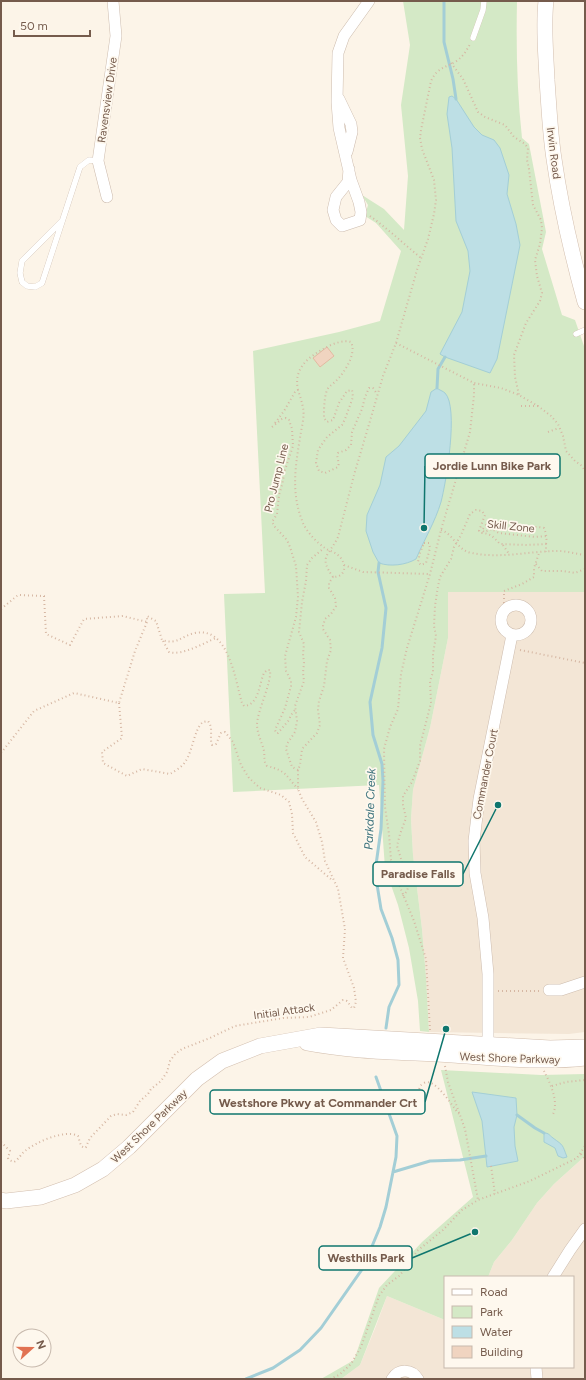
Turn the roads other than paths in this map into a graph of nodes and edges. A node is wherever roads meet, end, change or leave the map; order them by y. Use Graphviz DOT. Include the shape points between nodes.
graph roads {
  1 [pos="113,1"];
  2 [pos="369,1"];
  3 [pos="484,1"];
  4 [pos="546,1"];
  5 [pos="473,38"];
  6 [pos="98,161"];
  7 [pos="349,169"];
  8 [pos="107,197"];
  9 [pos="62,221"];
  10 [pos="585,302"];
  11 [pos="585,330"];
  12 [pos="576,334"];
  13 [pos="512,635"];
  14 [pos="585,982"];
  15 [pos="546,991"];
  16 [pos="585,1047"];
  17 [pos="488,1051"];
  18 [pos="585,1058"];
  19 [pos="1,1200"];
  20 [pos="585,1229"];
  21 [pos="554,1276"];
  22 [pos="536,1368"];
  23 [pos="392,1379"];
  24 [pos="418,1379"];
  25 [pos="537,1379"];
  1 -- 6 [label="street, Ravensview Drive" via="116,36"];
  2 -- 7 [label="street" via="344,36 338,54 337,96 351,124 352,132 346,157"];
  3 -- 5 [label="lane"];
  4 -- 10 [label="main road, Irwin Road" via="544,28 554,158 572,255"];
  6 -- 8 [label="street, Ravensview Drive"];
  6 -- 9 [label="lane" via="89,160 80,167"];
  7 -- 7 [label="street" via="348,182 336,198 333,210 336,220 342,226 360,220 361,210"];
  9 -- 9 [label="lane" via="42,283 35,287 27,286 22,282 20,273 22,261"];
  11 -- 12 [label="lane"];
  13 -- 17 [label="street, Commander Court" via="479,799 474,841 475,873 488,968"];
  14 -- 15 [label="street" via="561,990"];
  16 -- 17 [label="main road, West Shore Parkway"];
  17 -- 18 [label="main road, West Shore Parkway" via="550,1060"];
  17 -- 19 [label="main road, West Shore Parkway" via="360,1050 292,1040 260,1046 222,1061 197,1079 129,1147 103,1169 74,1185 41,1197"];
  20 -- 21 [label="street"];
  22 -- 25 [label="street"];
  23 -- 24 [label="street" via="398,1373 408,1371"];
}
